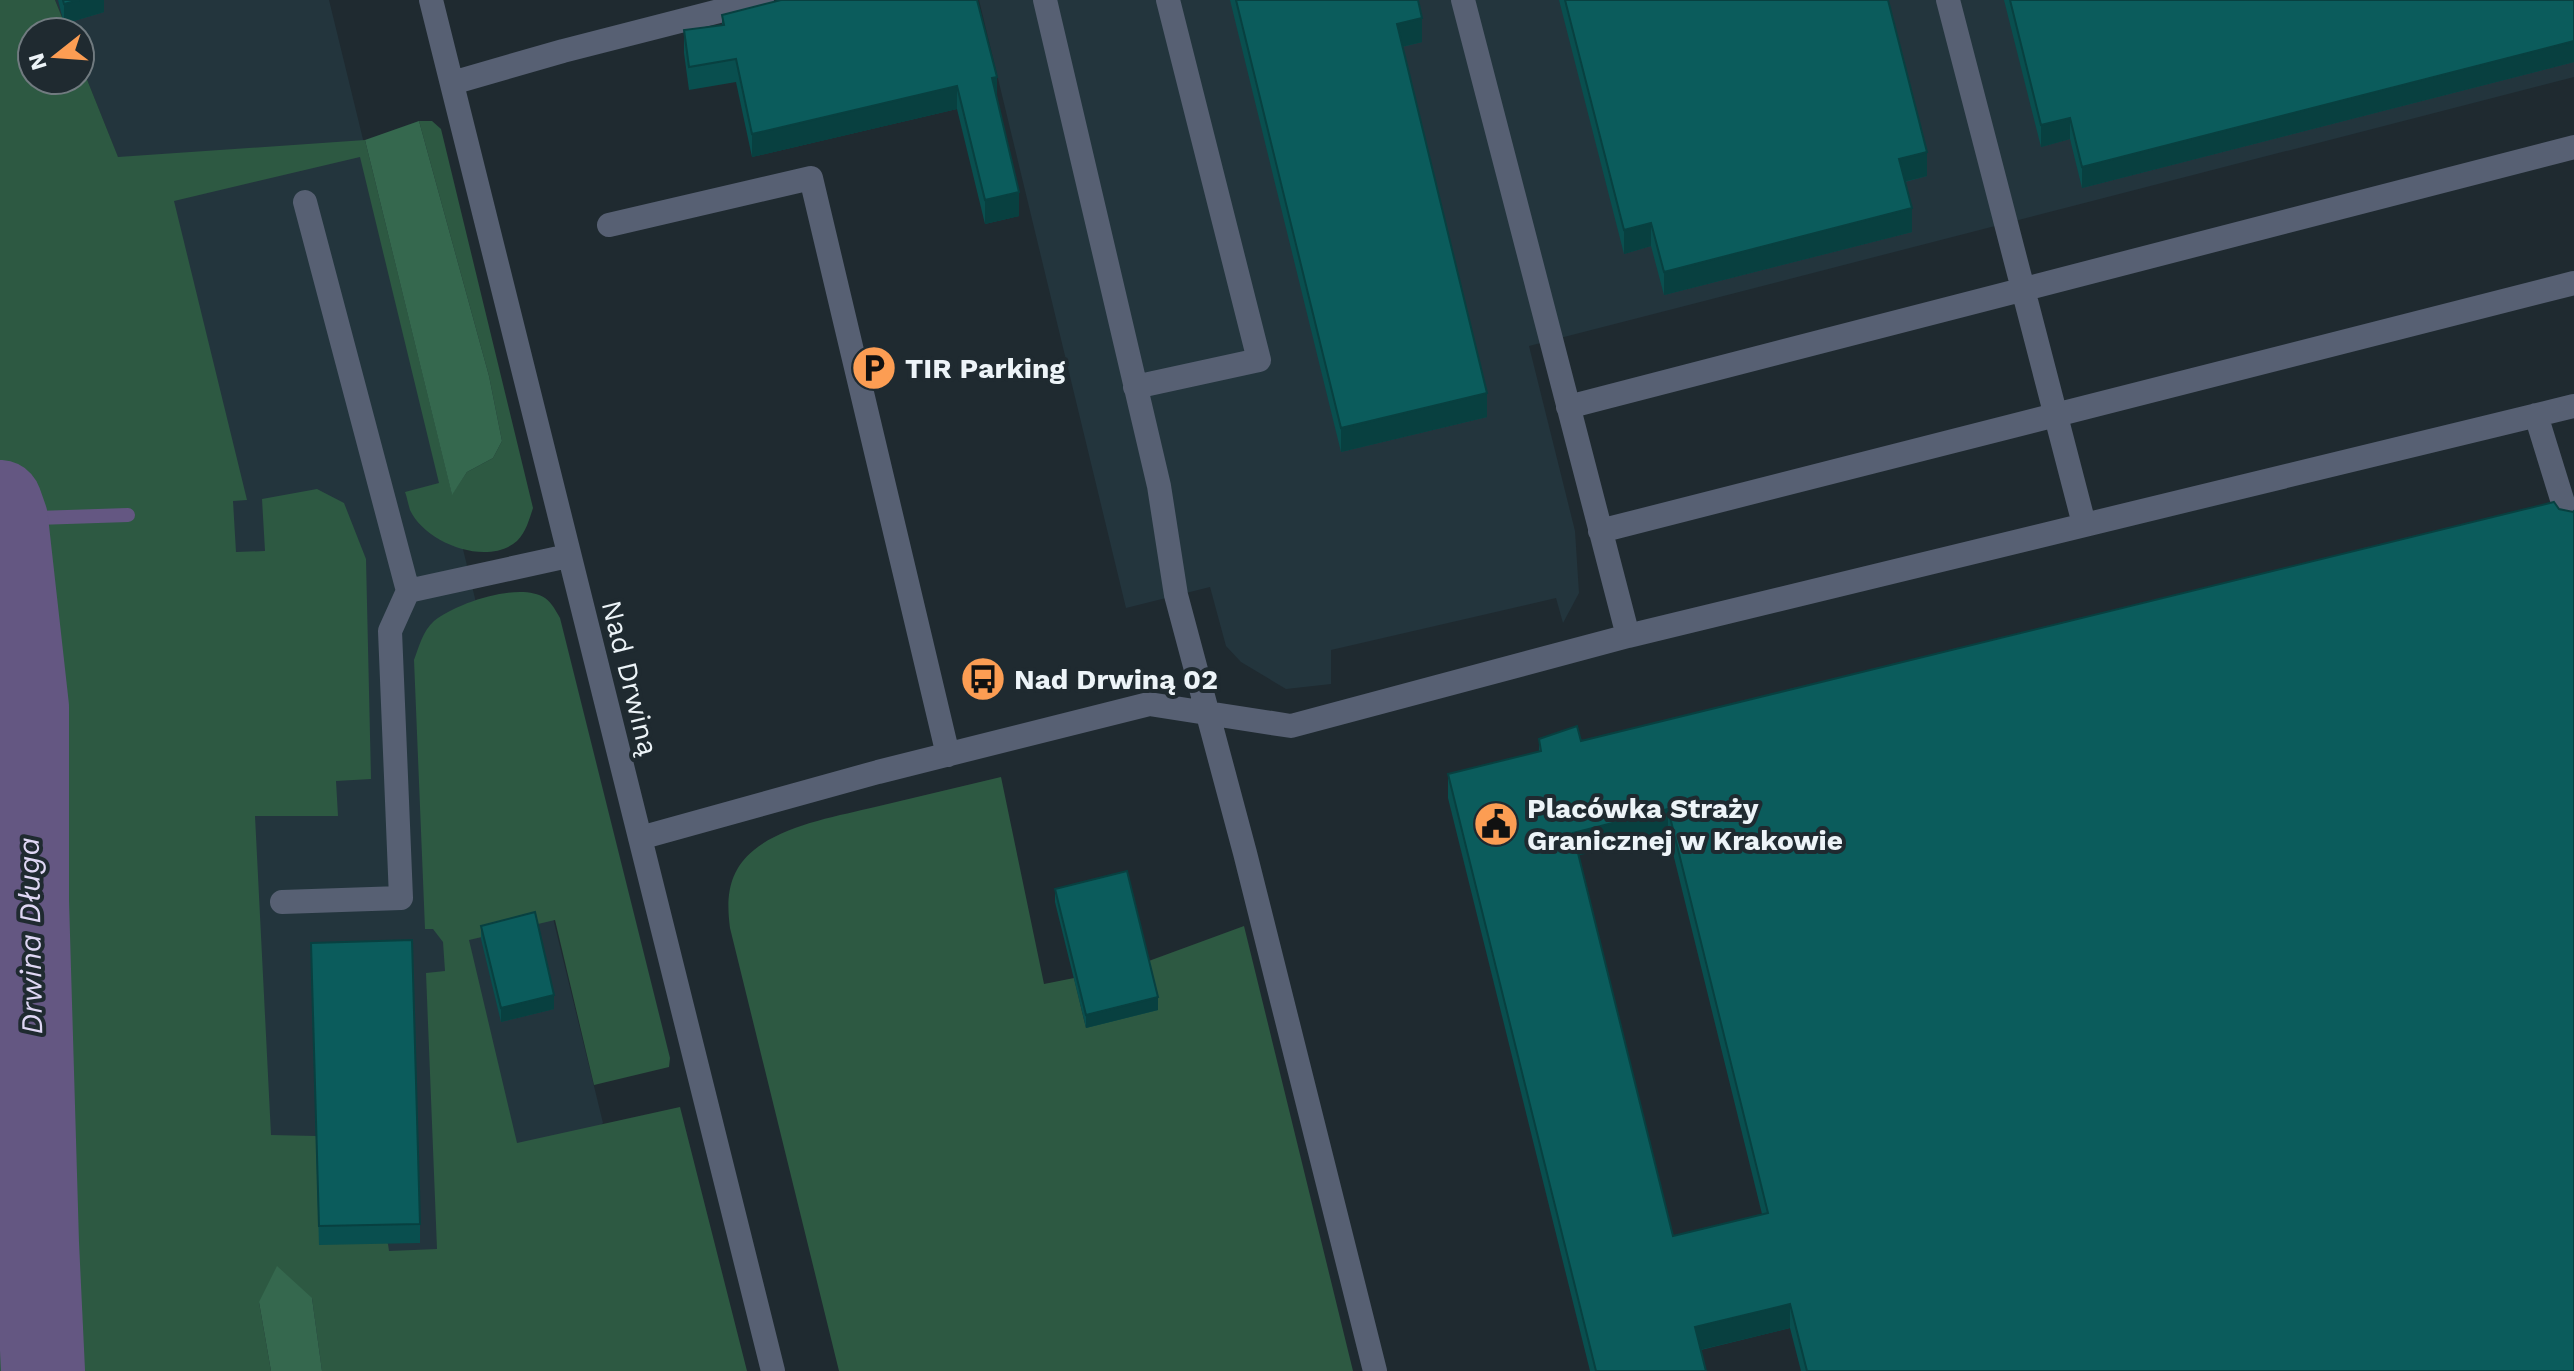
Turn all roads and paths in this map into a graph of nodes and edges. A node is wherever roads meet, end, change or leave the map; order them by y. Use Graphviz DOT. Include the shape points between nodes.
graph roads {
  1 [pos="431,0"];
  2 [pos="762,0"];
  3 [pos="1045,0"];
  4 [pos="1168,0"];
  5 [pos="1463,0"];
  6 [pos="1948,0"];
  7 [pos="452,83"];
  8 [pos="2574,147"];
  9 [pos="305,202"];
  10 [pos="609,225"];
  11 [pos="2574,283"];
  12 [pos="2023,289"];
  13 [pos="1135,387"];
  14 [pos="2574,406"];
  15 [pos="1568,407"];
  16 [pos="2056,415"];
  17 [pos="2536,415"];
  18 [pos="2569,522"];
  19 [pos="2084,524"];
  20 [pos="1600,531"];
  21 [pos="568,556"];
  22 [pos="408,591"];
  23 [pos="1628,636"];
  24 [pos="1207,712"];
  25 [pos="948,755"];
  26 [pos="640,838"];
  27 [pos="282,902"];
  28 [pos="773,1371"];
  29 [pos="1375,1371"];
  1 -- 7 [label="street, Nad Drwiną"];
  2 -- 7 [label="street"];
  3 -- 13 [label="street"];
  4 -- 13 [label="street" via="1259,360"];
  5 -- 15 [label="street"];
  6 -- 12 [label="street"];
  7 -- 21 [label="street, Nad Drwiną"];
  8 -- 12 [label="street"];
  9 -- 22 [label="street"];
  10 -- 25 [label="street" via="811,178"];
  11 -- 16 [label="street"];
  12 -- 15 [label="street"];
  12 -- 16 [label="street"];
  13 -- 24 [label="street" via="1159,486 1176,595"];
  14 -- 17 [label="street"];
  15 -- 20 [label="street"];
  16 -- 19 [label="street"];
  16 -- 20 [label="street"];
  17 -- 18 [label="street"];
  17 -- 19 [label="street"];
  19 -- 23 [label="street"];
  20 -- 23 [label="street"];
  21 -- 22 [label="street"];
  21 -- 26 [label="street, Nad Drwiną"];
  22 -- 27 [label="street" via="390,631 401,898"];
  23 -- 24 [label="street" via="1291,726"];
  24 -- 25 [label="street" via="1149,704"];
  24 -- 29 [label="street"];
  25 -- 26 [label="street"];
  26 -- 28 [label="street, Nad Drwiną"];
}
